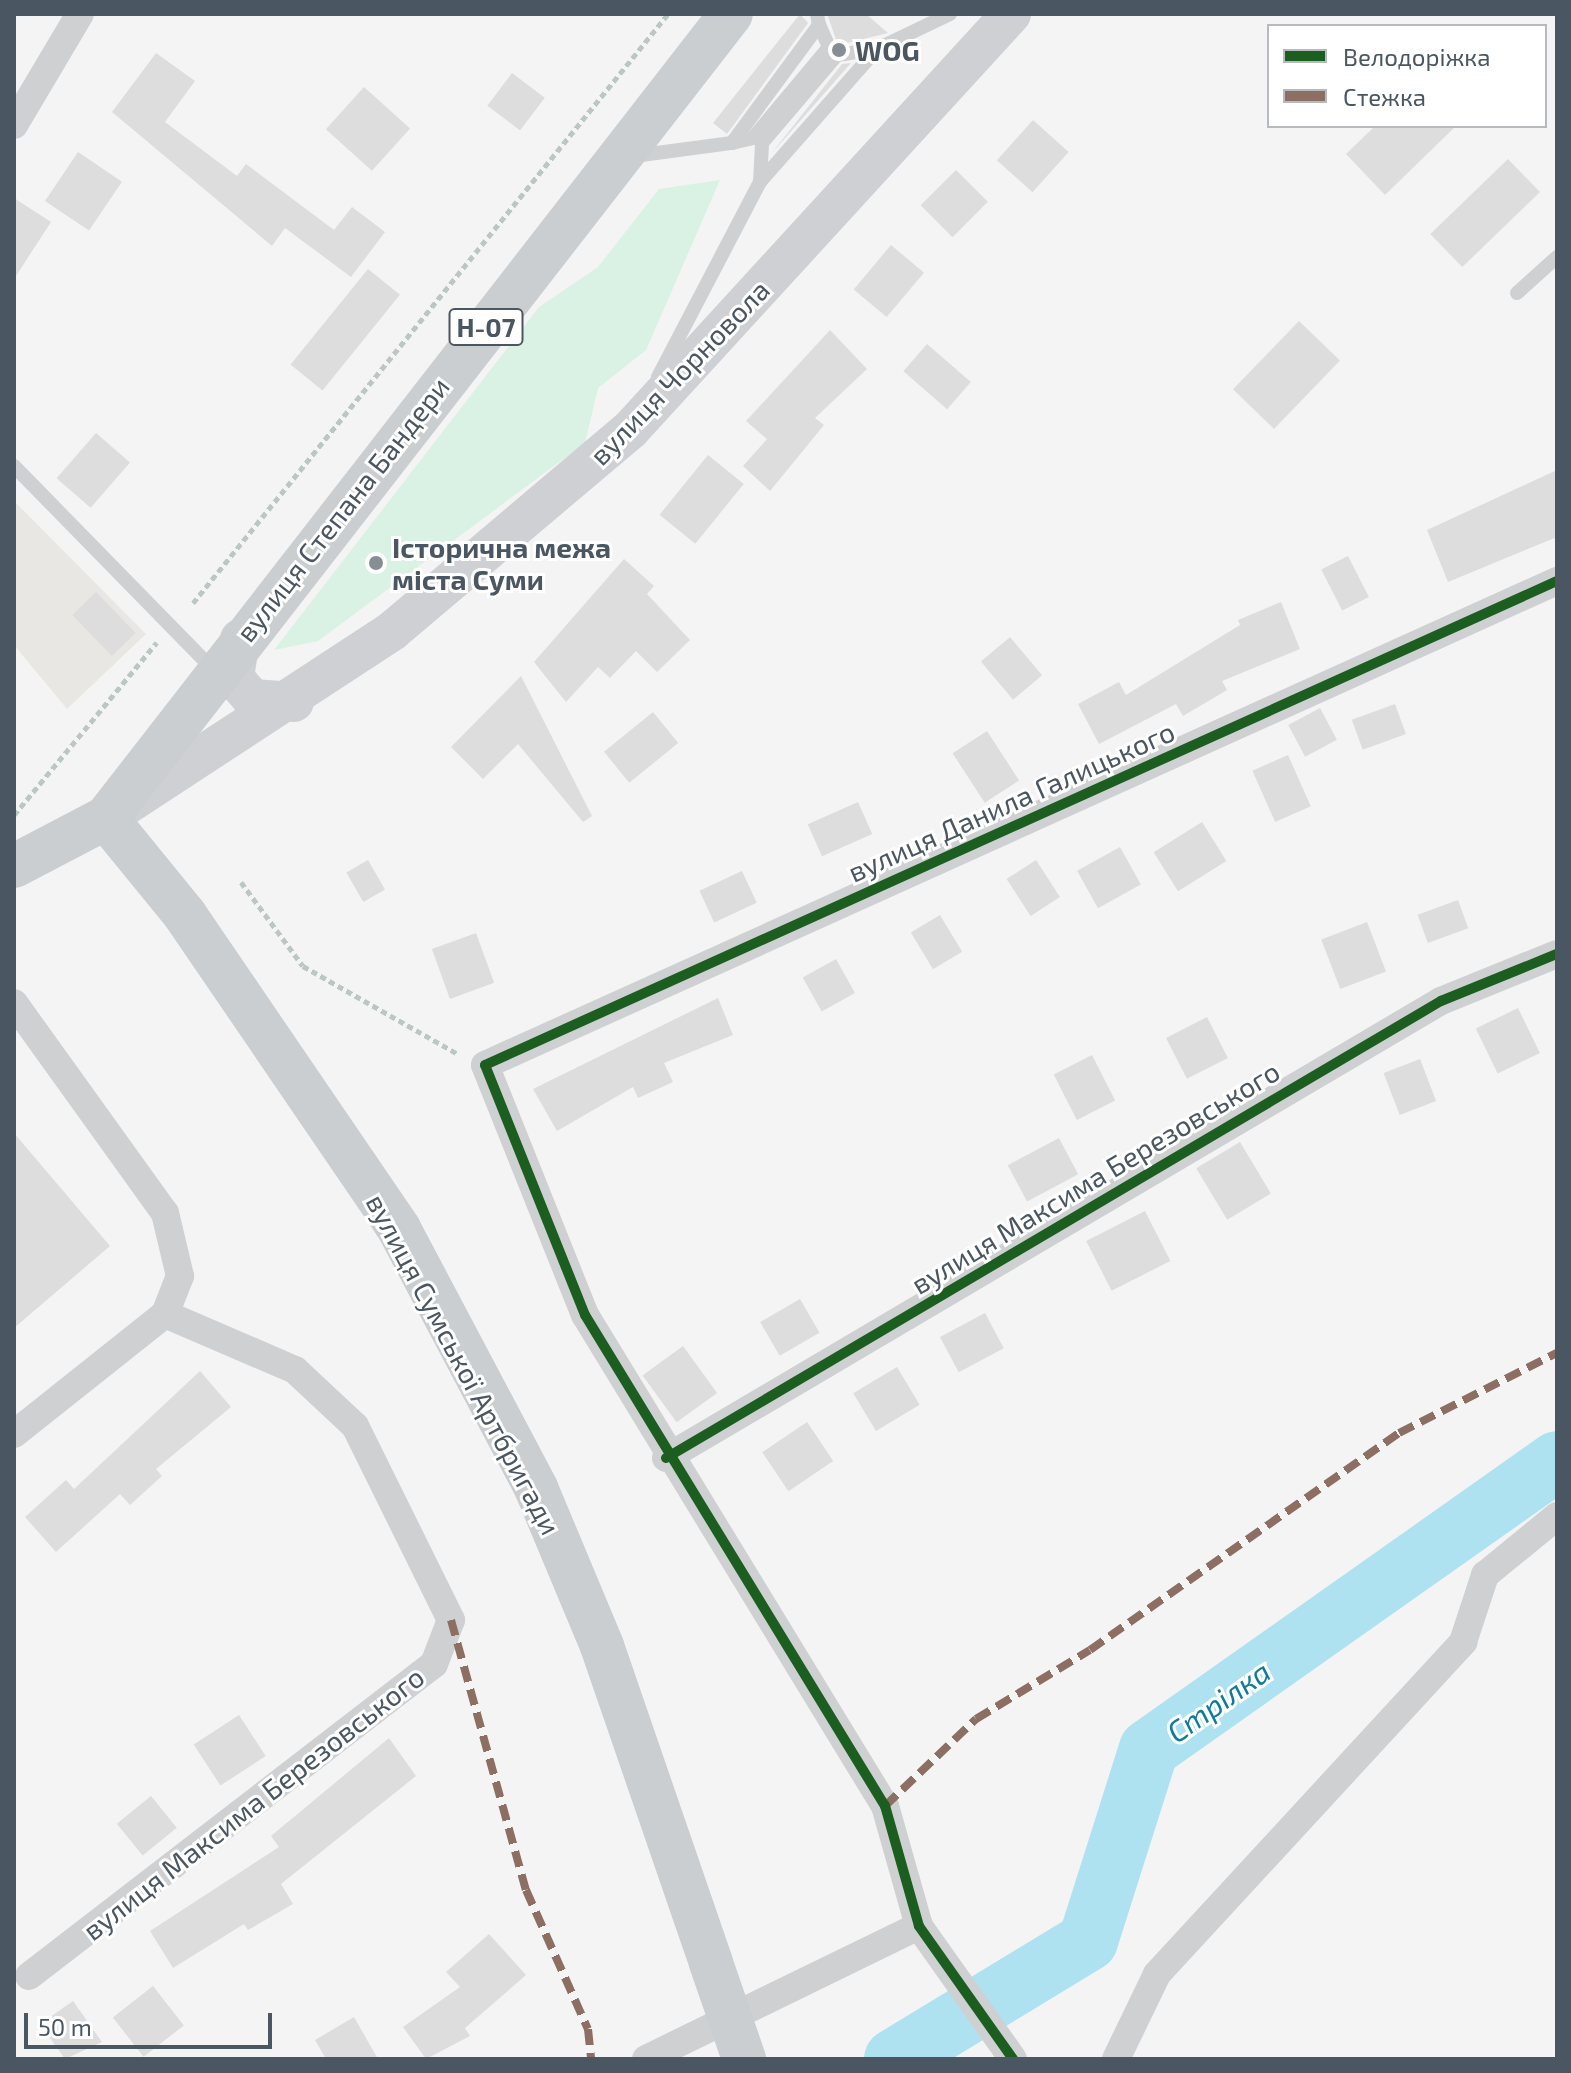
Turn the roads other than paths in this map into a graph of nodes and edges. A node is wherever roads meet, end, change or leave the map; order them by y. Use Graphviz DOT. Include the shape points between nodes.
graph roads {
  1 [pos="80,14"];
  2 [pos="731,14"];
  3 [pos="950,14"];
  4 [pos="1011,14"];
  5 [pos="818,20"];
  6 [pos="877,49"];
  7 [pos="14,125"];
  8 [pos="618,158"];
  9 [pos="760,182"];
  10 [pos="1557,257"];
  11 [pos="1517,293"];
  12 [pos="630,430"];
  13 [pos="14,466"];
  14 [pos="1557,581"];
  15 [pos="228,655"];
  16 [pos="294,702"];
  17 [pos="106,818"];
  18 [pos="14,866"];
  19 [pos="1557,954"];
  20 [pos="14,1003"];
  21 [pos="165,1314"];
  22 [pos="14,1434"];
  23 [pos="666,1458"];
  24 [pos="1557,1516"];
  25 [pos="919,1926"];
  26 [pos="29,1976"];
  27 [pos="1011,2057"];
  28 [pos="646,2059"];
  29 [pos="744,2059"];
  30 [pos="1116,2059"];
  1 -- 7 [label="street"];
  2 -- 8 [label="main road, вулиця Степана Бандери / Н-07"];
  3 -- 6 [label="lane"];
  4 -- 12 [label="main road, вулиця Чорновола"];
  5 -- 8 [label="lane" via="732,143"];
  6 -- 9 [label="lane"];
  6 -- 9 [label="lane" via="837,55 762,143"];
  8 -- 15 [label="main road, вулиця Степана Бандери / Н-07"];
  9 -- 12 [label="lane"];
  10 -- 11 [label="lane"];
  12 -- 16 [label="main road, вулиця Чорновола" via="392,631"];
  13 -- 15 [label="lane" via="170,625"];
  14 -- 23 [label="street, вулиця Данила Галицького" via="485,1065 585,1315"];
  15 -- 16 [label="main road" via="234,678 252,699"];
  15 -- 17 [label="main road, вулиця Степана Бандери / Н-07"];
  16 -- 17 [label="main road, вулиця Чорновола"];
  17 -- 18 [label="main road, Н-07"];
  17 -- 29 [label="main road, вулиця Сумської Артбригади, bridge" via="273,1039 428,1283 536,1488 602,1646"];
  19 -- 23 [label="street, вулиця Максима Березовського" via="1441,1001"];
  20 -- 21 [label="street" via="165,1213 180,1276"];
  21 -- 22 [label="street"];
  21 -- 26 [label="street, вулиця Максима Березовського" via="295,1370 355,1426 451,1620 434,1664"];
  23 -- 25 [label="street" via="885,1806"];
  24 -- 30 [label="street" via="1485,1575 1463,1642 1157,1974"];
  25 -- 27 [label="street"];
  25 -- 28 [label="street"];
}
